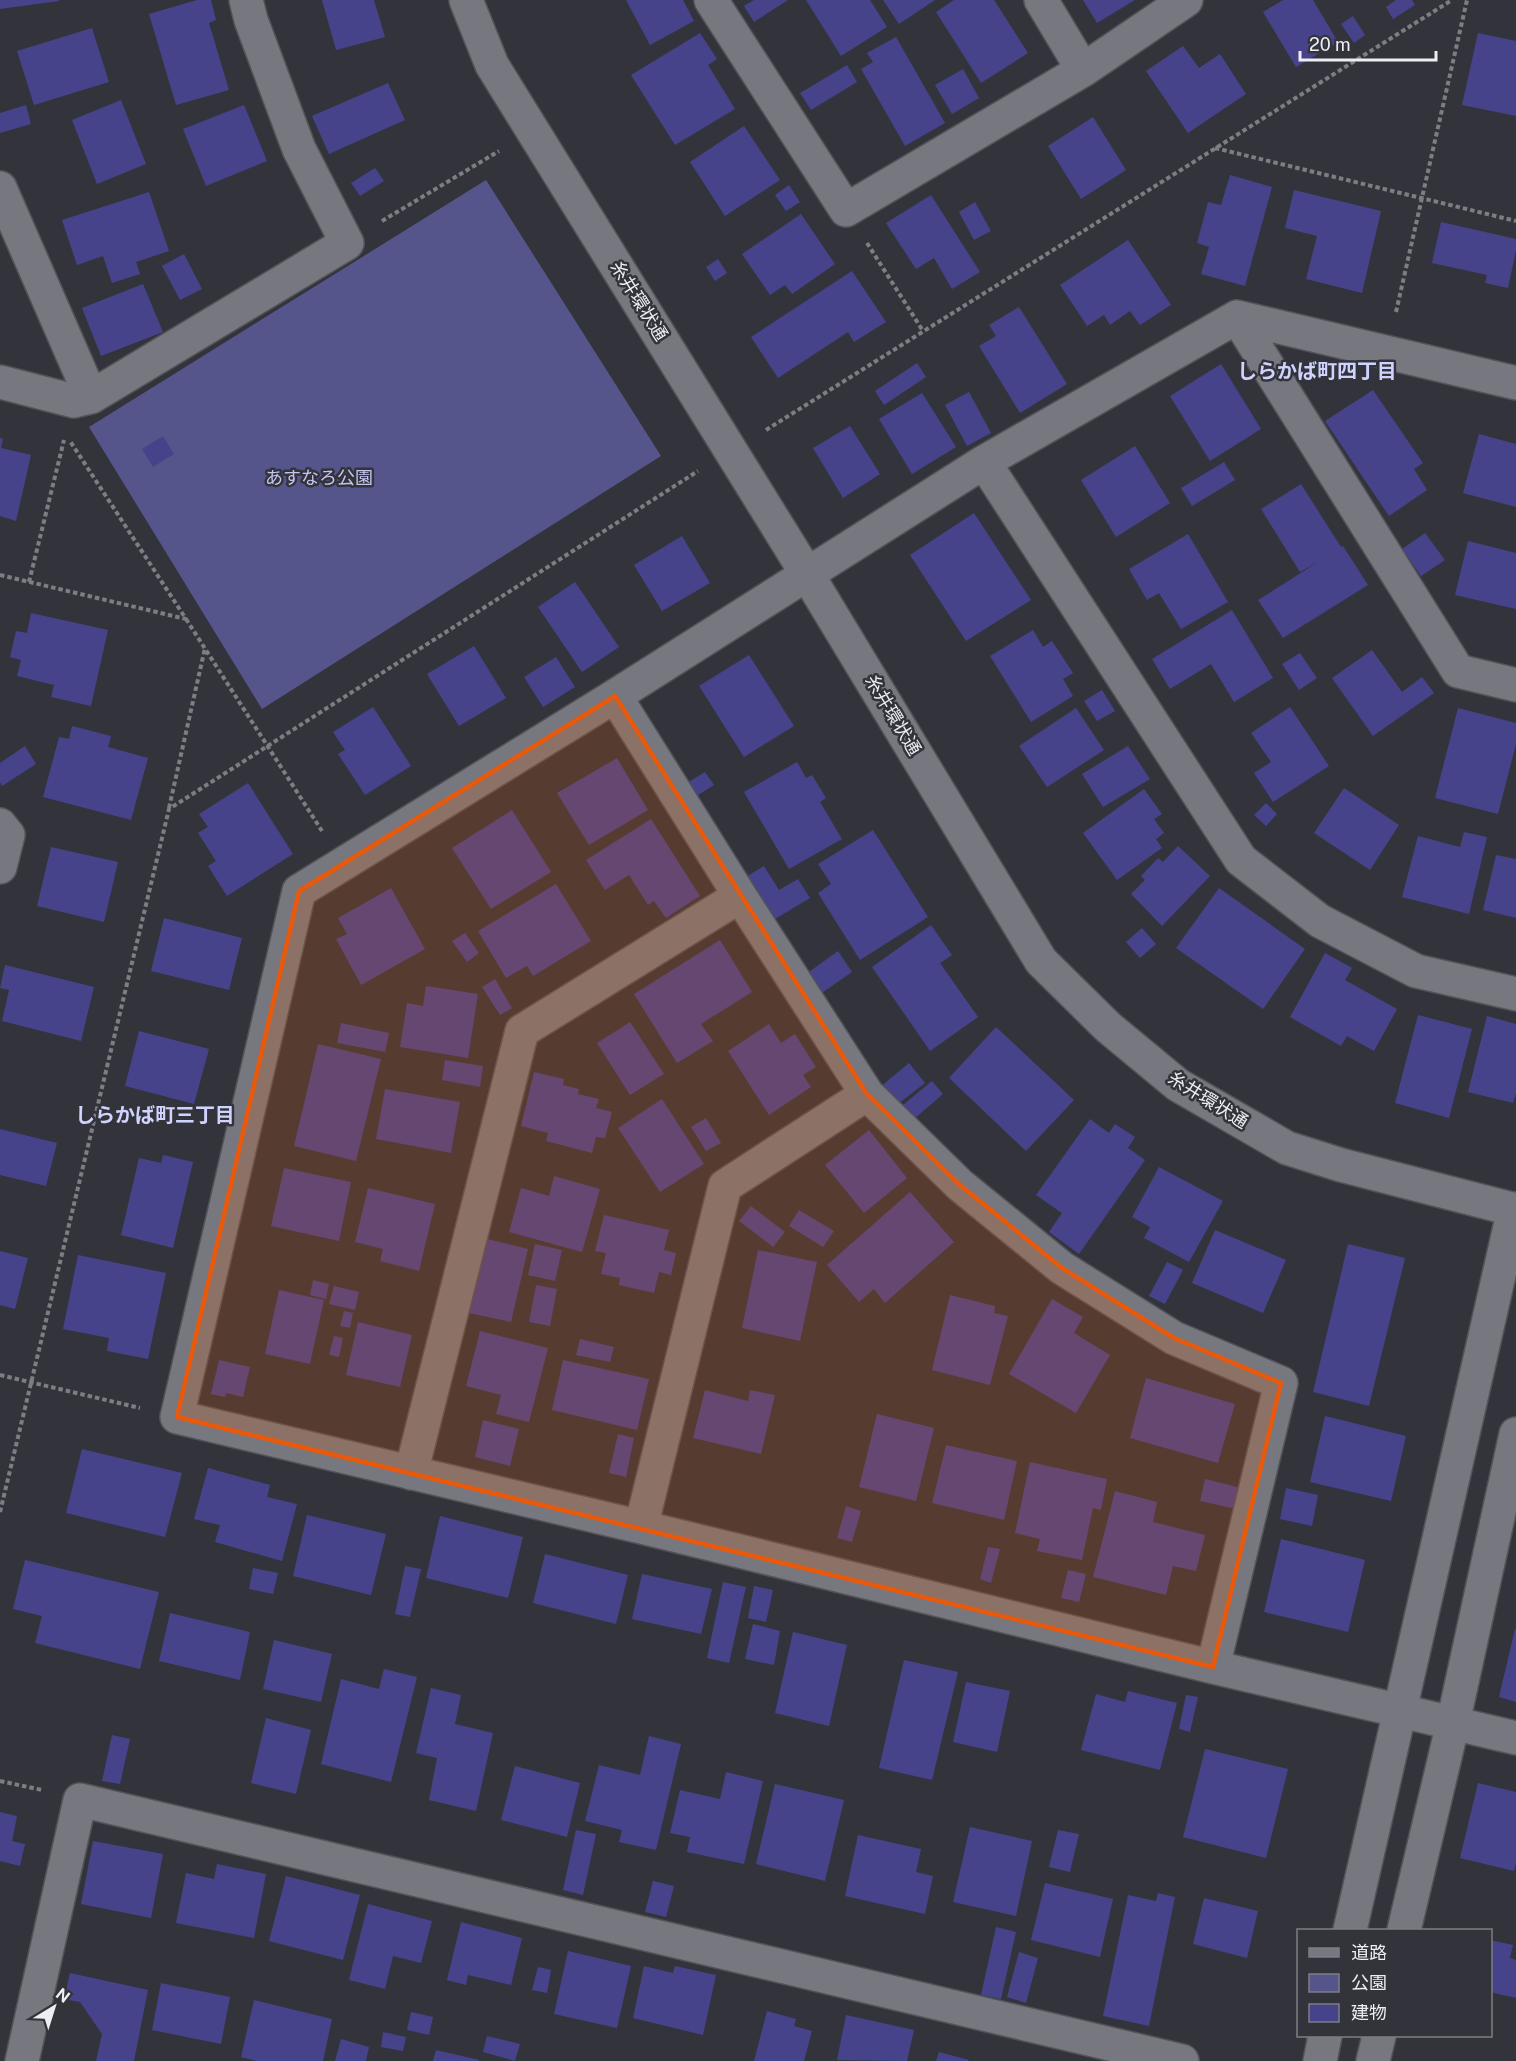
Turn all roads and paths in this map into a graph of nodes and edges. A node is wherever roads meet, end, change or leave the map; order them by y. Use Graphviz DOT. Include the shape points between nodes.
graph roads {
  1 [pos="246,0"];
  2 [pos="466,0"];
  3 [pos="711,0"];
  4 [pos="1041,0"];
  5 [pos="1186,0"];
  6 [pos="1452,0"];
  7 [pos="1467,0"];
  8 [pos="1083,70"];
  9 [pos="533,130"];
  10 [pos="1215,148"];
  11 [pos="0,188"];
  12 [pos="1423,199"];
  13 [pos="846,210"];
  14 [pos="1516,221"];
  15 [pos="347,243"];
  16 [pos="1237,317"];
  17 [pos="923,331"];
  18 [pos="1386,352"];
  19 [pos="0,382"];
  20 [pos="1516,383"];
  21 [pos="91,397"];
  22 [pos="731,450"];
  23 [pos="984,462"];
  24 [pos="807,574"];
  25 [pos="0,575"];
  26 [pos="29,582"];
  27 [pos="186,619"];
  28 [pos="205,648"];
  29 [pos="1516,685"];
  30 [pos="615,696"];
  31 [pos="267,745"];
  32 [pos="169,809"];
  33 [pos="0,825"];
  34 [pos="343,863"];
  35 [pos="0,867"];
  36 [pos="740,896"];
  37 [pos="1516,994"];
  38 [pos="867,1094"];
  39 [pos="1515,1209"];
  40 [pos="0,1375"];
  41 [pos="31,1382"];
  42 [pos="177,1417"];
  43 [pos="1516,1434"];
  44 [pos="411,1473"];
  45 [pos="0,1512"];
  46 [pos="640,1527"];
  47 [pos="1213,1667"];
  48 [pos="1400,1710"];
  49 [pos="1453,1723"];
  50 [pos="1516,1738"];
  51 [pos="1350,1929"];
  52 [pos="1404,1929"];
  53 [pos="1325,2037"];
  54 [pos="1379,2037"];
  55 [pos="1125,2055"];
  56 [pos="22,2061"];
  57 [pos="1182,2061"];
  58 [pos="1320,2061"];
  59 [pos="1373,2061"];
  1 -- 15 [label="street" via="299,149"];
  2 -- 9 [label="street, 糸井環状通" via="492,65"];
  3 -- 13 [label="street"];
  4 -- 8 [label="street"];
  5 -- 8 [label="street"];
  6 -- 10 [label="path"];
  7 -- 12 [label="path"];
  8 -- 13 [label="street"];
  9 -- 15 [label="path"];
  9 -- 22 [label="street, 糸井環状通"];
  10 -- 12 [label="path"];
  10 -- 17 [label="path"];
  11 -- 21 [label="street"];
  12 -- 14 [label="path"];
  12 -- 18 [label="path"];
  13 -- 17 [label="path"];
  15 -- 21 [label="street"];
  16 -- 18 [label="street"];
  16 -- 23 [label="street"];
  16 -- 29 [label="street" via="1458,670"];
  17 -- 22 [label="path"];
  18 -- 20 [label="street"];
  19 -- 21 [label="street" via="74,401"];
  22 -- 24 [label="street, 糸井環状通"];
  22 -- 31 [label="path"];
  23 -- 24 [label="street"];
  23 -- 37 [label="street" via="1241,860 1320,921 1416,971"];
  24 -- 30 [label="street"];
  24 -- 39 [label="street, 糸井環状通" via="1041,961 1108,1027 1178,1085 1287,1148"];
  25 -- 26 [label="path"];
  26 -- 27 [label="path"];
  26 -- 27 [label="path" via="66,434"];
  27 -- 28 [label="path"];
  28 -- 31 [label="path"];
  28 -- 32 [label="path"];
  30 -- 34 [label="street"];
  30 -- 36 [label="street"];
  31 -- 32 [label="path"];
  31 -- 34 [label="path"];
  32 -- 41 [label="path"];
  33 -- 35 [label="street" via="8,835"];
  34 -- 42 [label="street" via="299,891"];
  36 -- 38 [label="street"];
  36 -- 44 [label="street" via="522,1031"];
  38 -- 46 [label="street" via="725,1186"];
  38 -- 47 [label="street" via="960,1185 1062,1268 1173,1338 1281,1383"];
  39 -- 48 [label="street"];
  40 -- 41 [label="path"];
  41 -- 42 [label="path"];
  41 -- 45 [label="path"];
  42 -- 44 [label="street"];
  43 -- 49 [label="street"];
  44 -- 46 [label="street"];
  46 -- 47 [label="street"];
  47 -- 48 [label="street"];
  48 -- 49 [label="street"];
  48 -- 51 [label="street"];
  49 -- 50 [label="street"];
  49 -- 52 [label="street"];
  53 -- 58 [label="street"];
  54 -- 59 [label="street"];
  55 -- 56 [label="street" via="80,1800"];
  55 -- 57 [label="street"];
}
